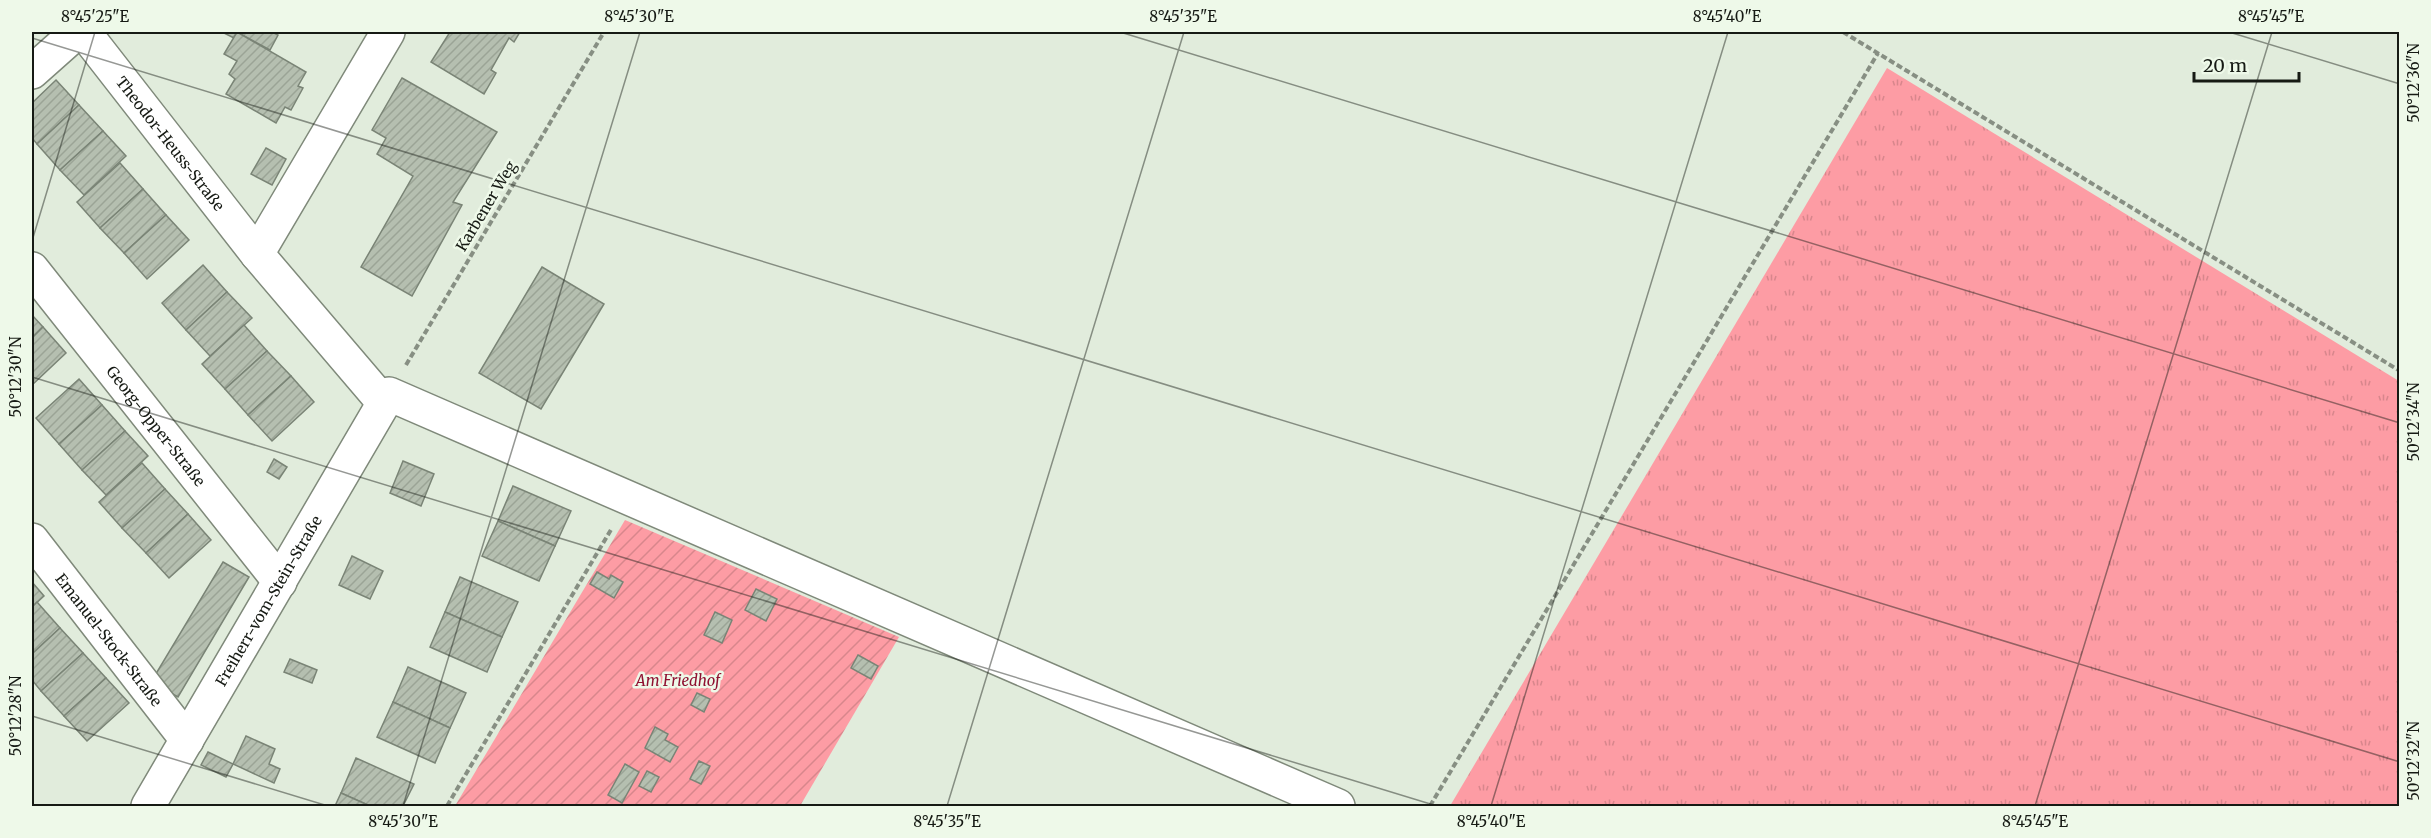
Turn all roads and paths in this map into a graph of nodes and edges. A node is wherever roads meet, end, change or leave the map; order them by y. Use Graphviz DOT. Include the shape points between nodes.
graph roads {
  1 [pos="77,32"];
  2 [pos="84,32"];
  3 [pos="388,32"];
  4 [pos="604,32"];
  5 [pos="1843,32"];
  6 [pos="1878,53"];
  7 [pos="32,72"];
  8 [pos="257,254"];
  9 [pos="32,269"];
  10 [pos="2400,371"];
  11 [pos="386,398"];
  12 [pos="629,498"];
  13 [pos="32,540"];
  14 [pos="280,582"];
  15 [pos="187,740"];
  16 [pos="148,807"];
  17 [pos="447,807"];
  18 [pos="1338,807"];
  19 [pos="1430,807"];
  1 -- 7 [label="street"];
  2 -- 8 [label="street, Theodor-Heuss-Straße"];
  3 -- 8 [label="street"];
  4 -- 11 [label="path, Karbener Weg"];
  5 -- 6 [label="path"];
  6 -- 10 [label="path"];
  6 -- 19 [label="path"];
  8 -- 11 [label="street, Theodor-Heuss-Straße"];
  9 -- 14 [label="street, Georg-Opper-Straße"];
  11 -- 12 [label="street"];
  11 -- 14 [label="street, Freiherr-vom-Stein-Straße"];
  12 -- 17 [label="path"];
  12 -- 18 [label="street"];
  13 -- 15 [label="street, Emanuel-Stock-Straße"];
  14 -- 15 [label="street, Freiherr-vom-Stein-Straße"];
  15 -- 16 [label="street, Freiherr-vom-Stein-Straße"];
}
